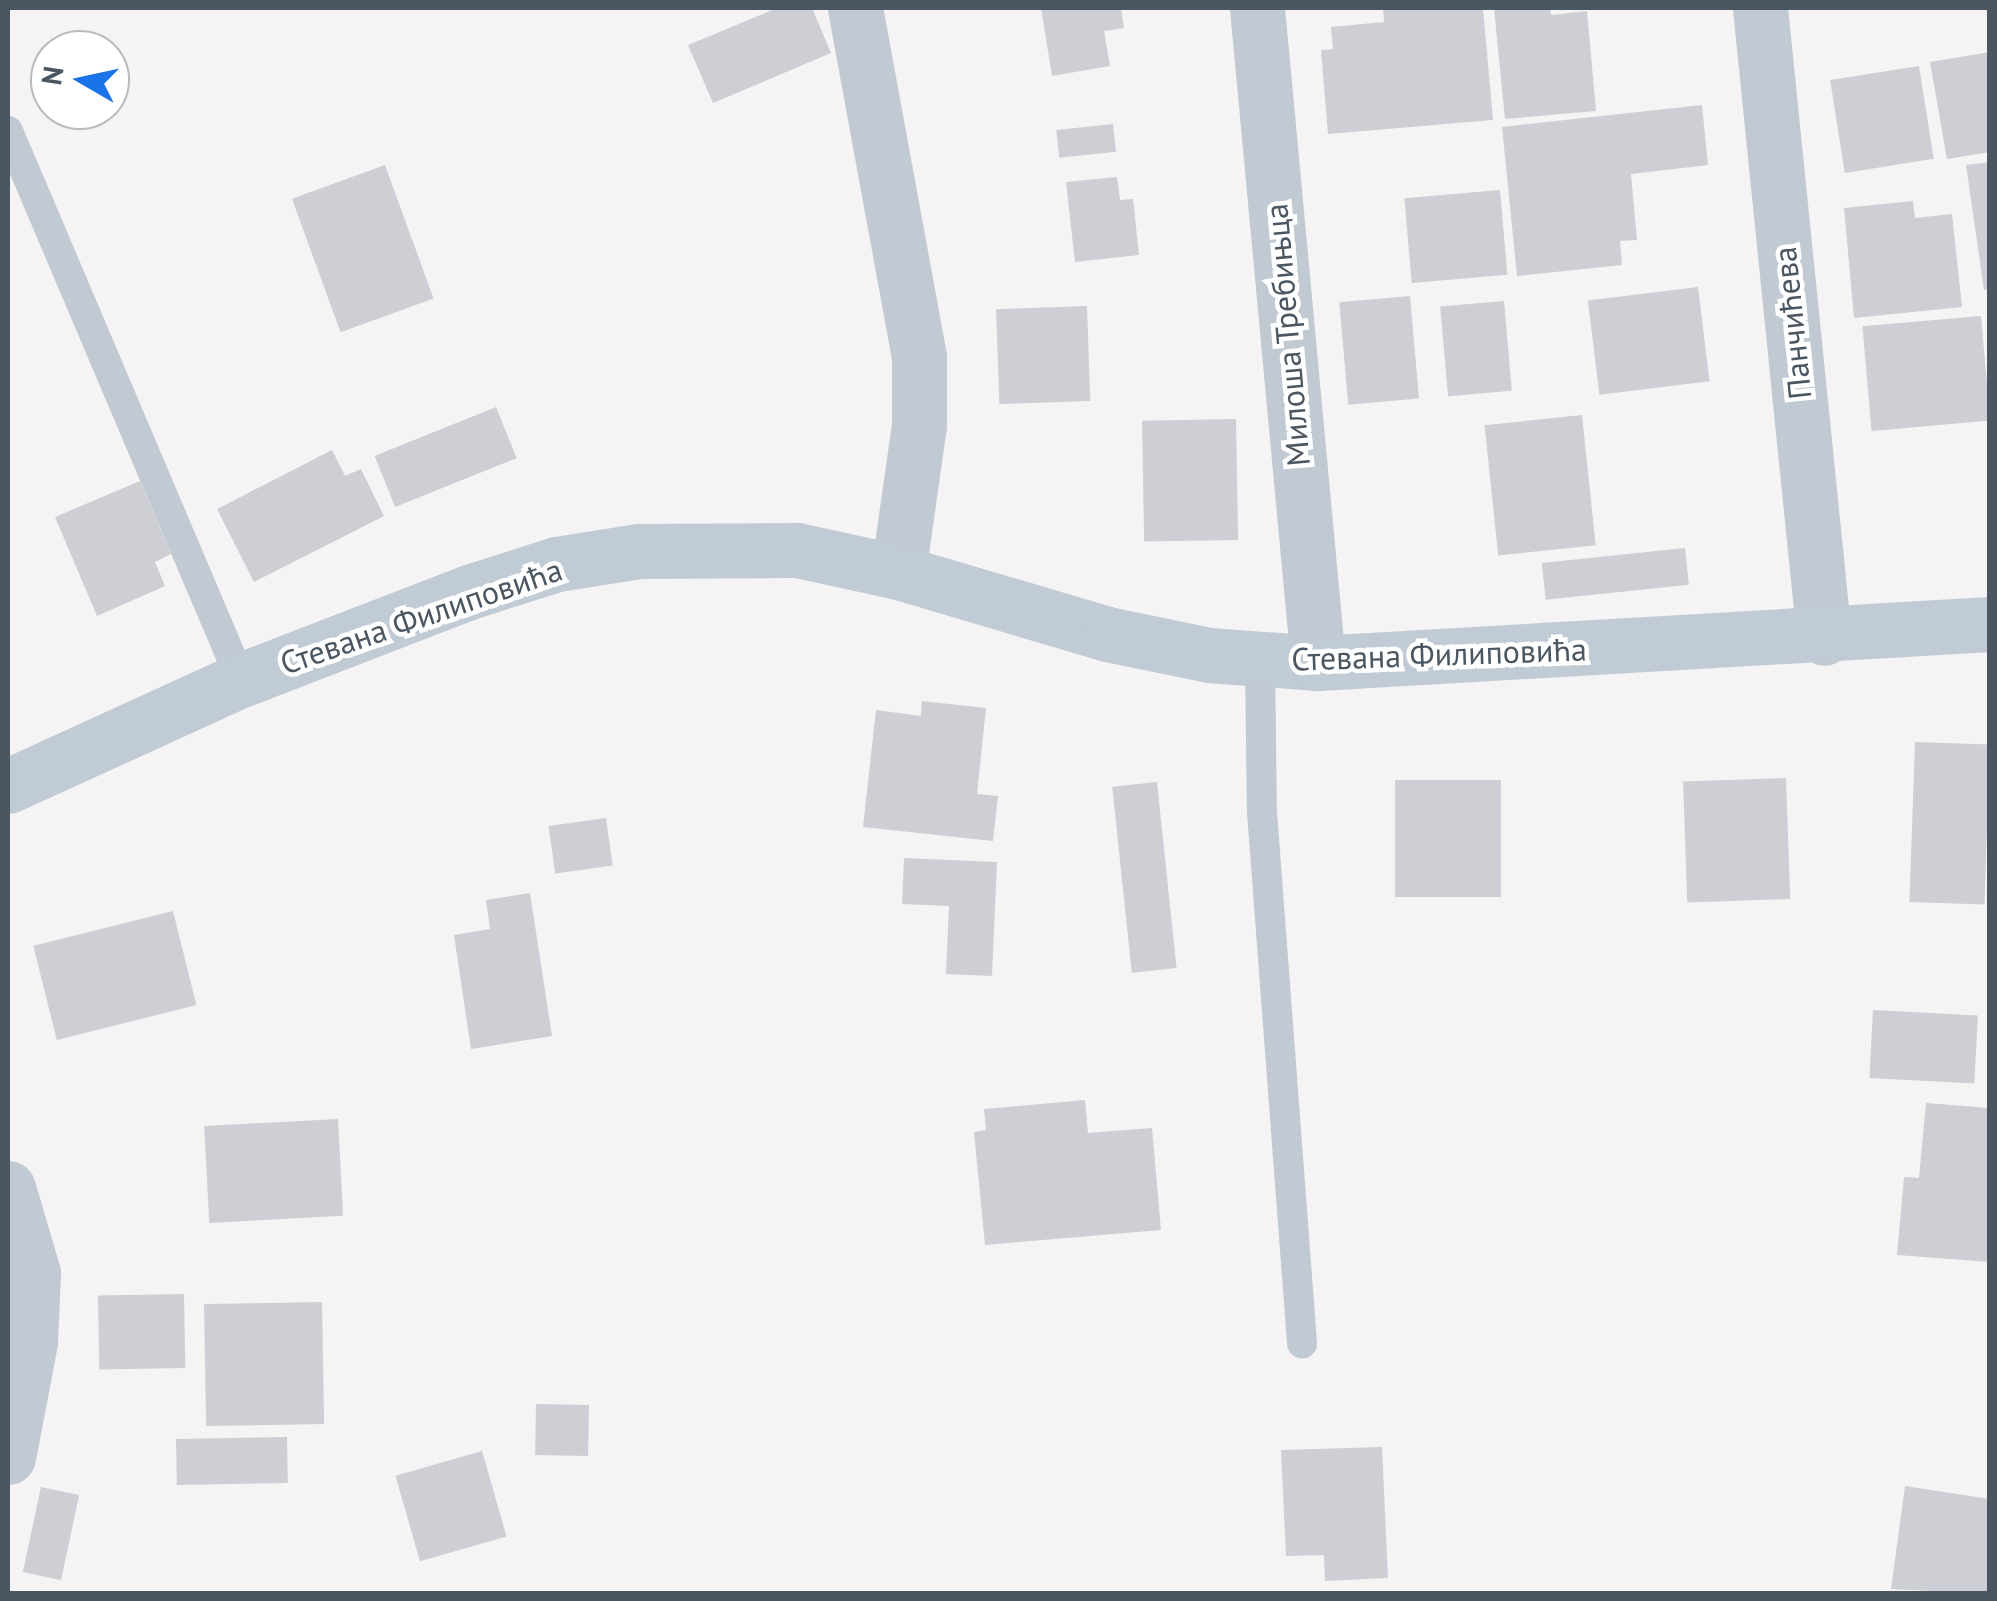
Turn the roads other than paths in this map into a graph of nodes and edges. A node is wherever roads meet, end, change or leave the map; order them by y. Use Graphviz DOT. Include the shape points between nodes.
graph roads {
  1 [pos="855,8"];
  2 [pos="1257,8"];
  3 [pos="1760,8"];
  4 [pos="8,130"];
  5 [pos="898,572"];
  6 [pos="1990,624"];
  7 [pos="1824,638"];
  8 [pos="1260,658"];
  9 [pos="1318,663"];
  10 [pos="241,680"];
  11 [pos="8,786"];
  12 [pos="8,1188"];
  13 [pos="1302,1343"];
  14 [pos="8,1457"];
  1 -- 5 [label="street" via="919,357 919,425"];
  2 -- 9 [label="street, Милоша Требињца"];
  3 -- 7 [label="street, Панчићева"];
  4 -- 10 [label="lane, Стевана Филиповића"];
  5 -- 8 [label="street, Стевана Филиповића" via="1106,634"];
  5 -- 10 [label="street, Стевана Филиповића" via="797,550 730,546 574,562 469,592"];
  6 -- 7 [label="street, Стевана Филиповића"];
  7 -- 9 [label="street, Стевана Филиповића"];
  8 -- 9 [label="street, Стевана Филиповића"];
  8 -- 13 [label="lane" via="1262,812"];
  10 -- 11 [label="street, Стевана Филиповића"];
  12 -- 14 [label="street" via="32,1273 27,1361"];
}
